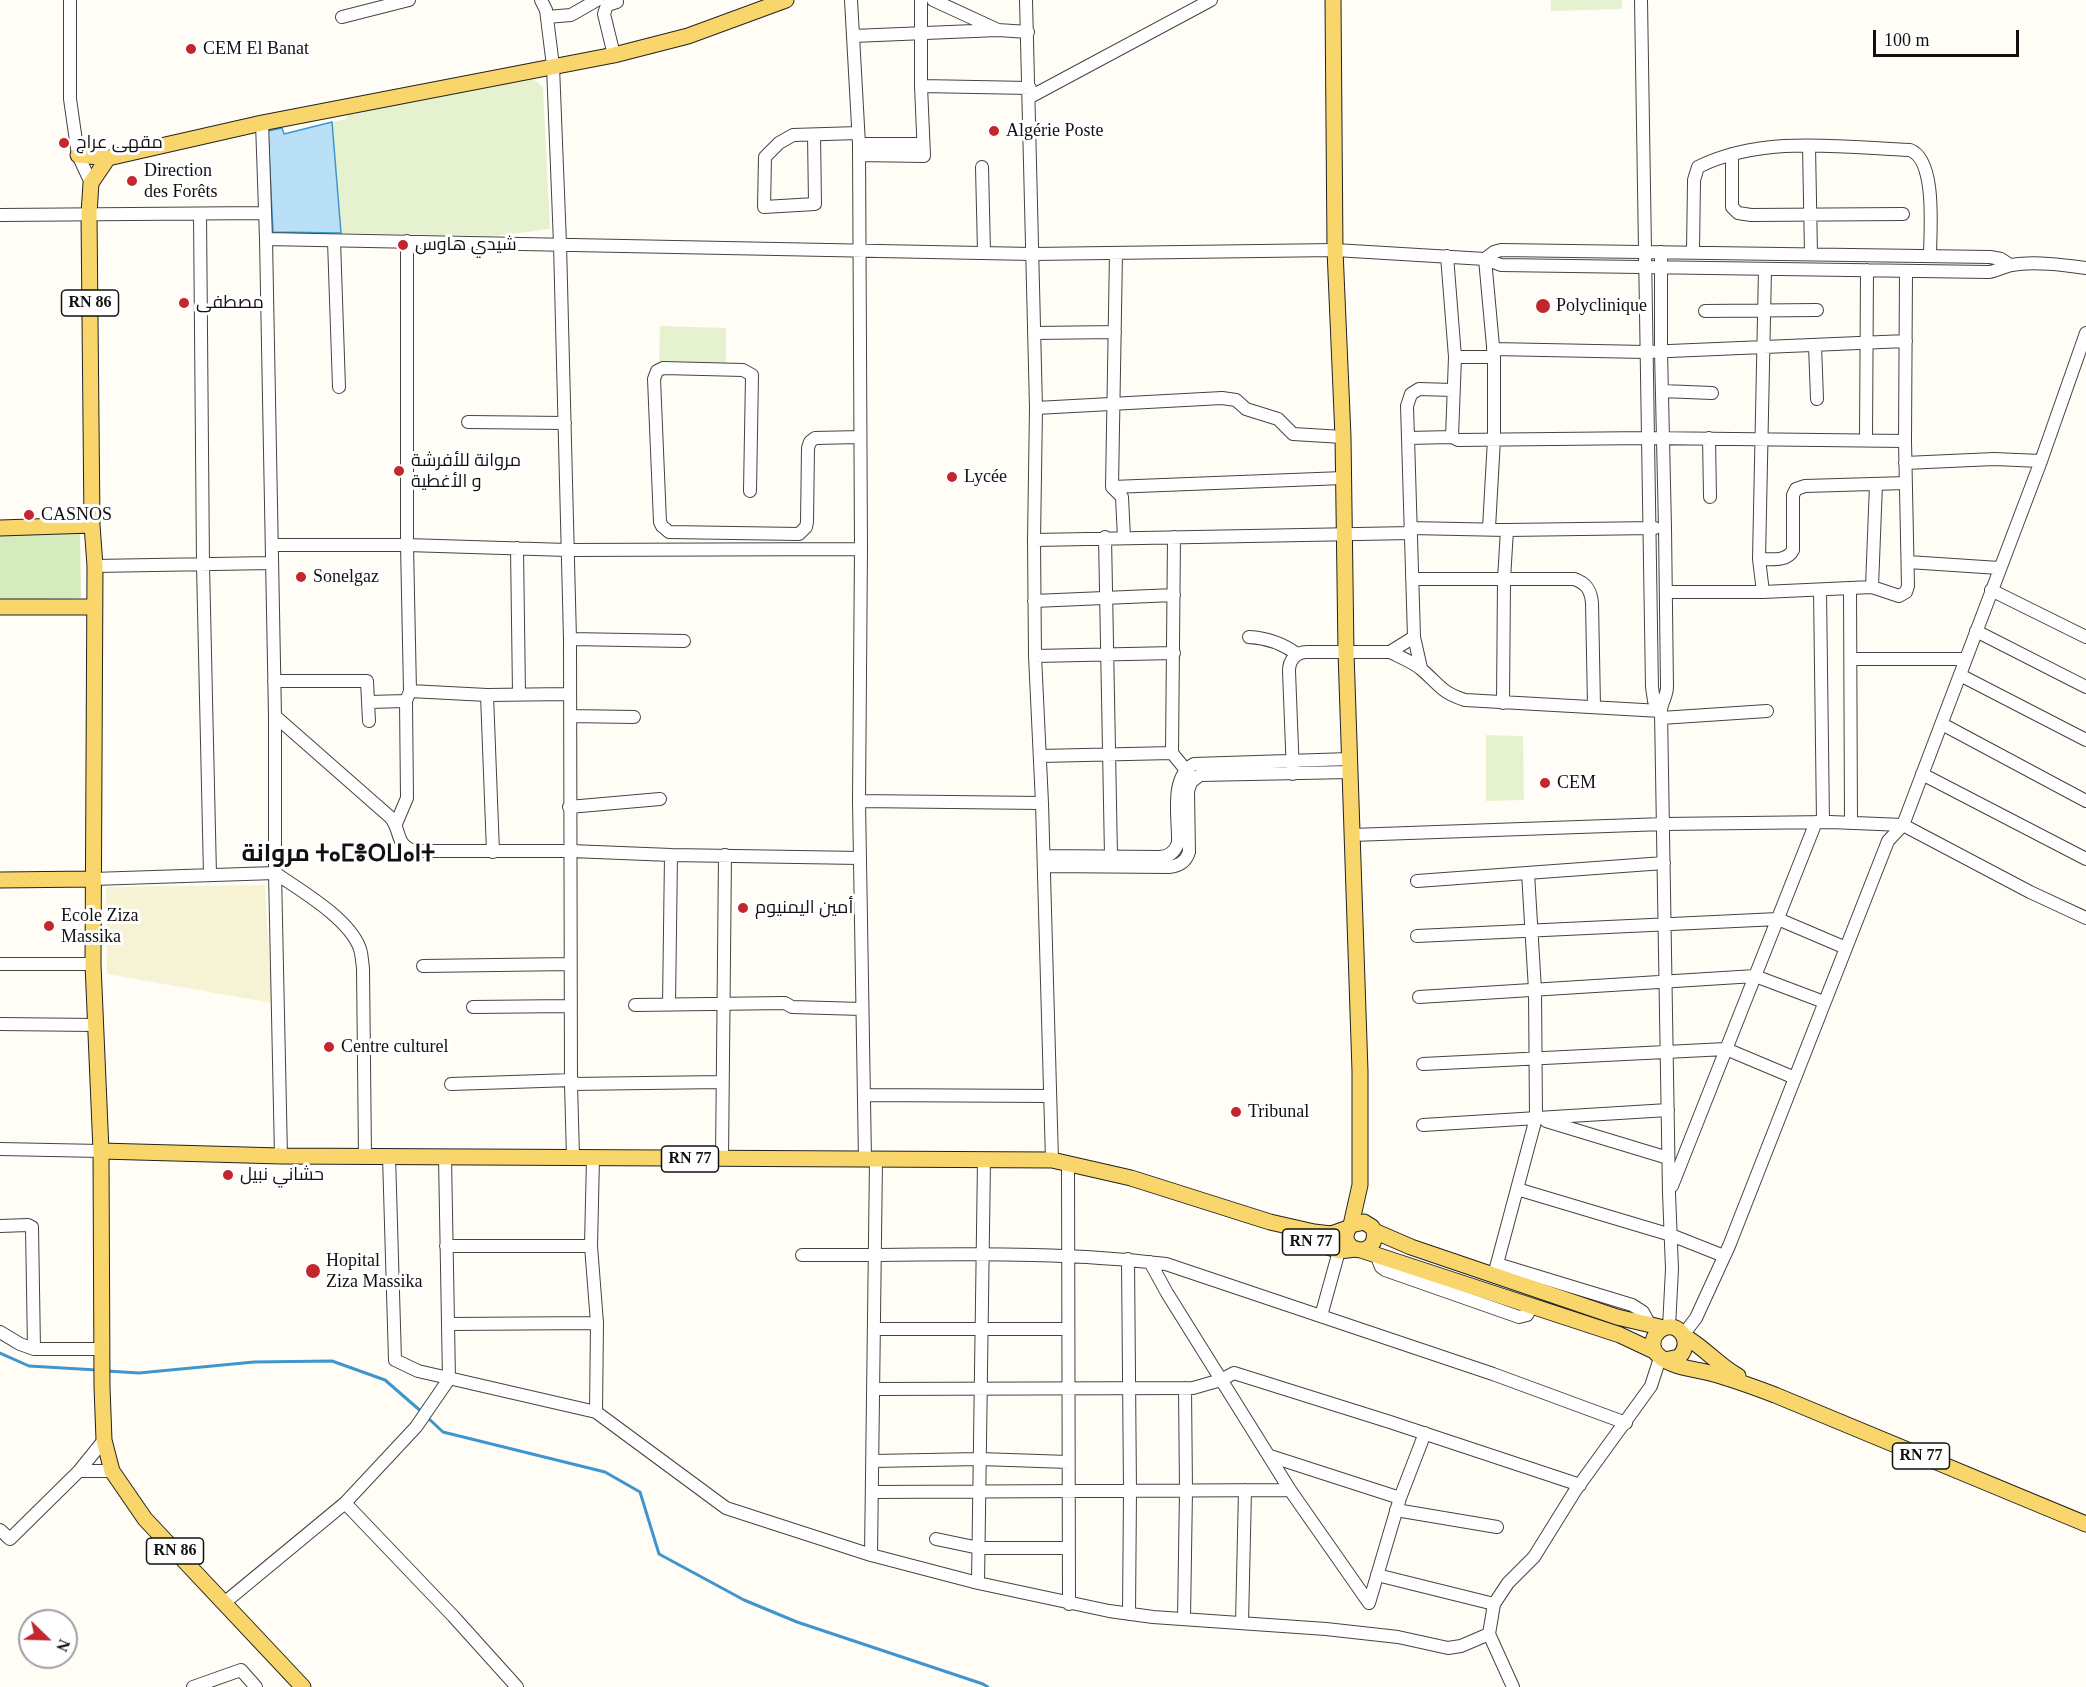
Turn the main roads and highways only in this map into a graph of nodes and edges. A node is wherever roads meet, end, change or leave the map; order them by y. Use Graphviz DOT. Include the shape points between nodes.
graph roads {
  1 [pos="786,0"];
  2 [pos="1332,0"];
  3 [pos="78,155"];
  4 [pos="108,158"];
  5 [pos="92,525"];
  6 [pos="0,528"];
  7 [pos="0,607"];
  8 [pos="94,607"];
  9 [pos="93,879"];
  10 [pos="0,880"];
  11 [pos="101,1151"];
  12 [pos="1360,1185"];
  13 [pos="1270,1221"];
  14 [pos="1350,1226"];
  15 [pos="1373,1229"];
  16 [pos="1359,1250"];
  17 [pos="1672,1331"];
  18 [pos="1660,1356"];
  19 [pos="1756,1388"];
  20 [pos="2086,1524"];
  21 [pos="303,1687"];
  1 -- 4 [label="main road" via="688,36 614,55 262,123"];
  2 -- 12 [label="main road"];
  3 -- 4 [label="main road"];
  4 -- 5 [label="main road, RN 86" via="91,183"];
  5 -- 6 [label="main road"];
  5 -- 8 [label="main road, RN 86"];
  7 -- 8 [label="main road"];
  8 -- 9 [label="main road, RN 86"];
  9 -- 10 [label="main road"];
  9 -- 11 [label="main road, RN 86"];
  11 -- 13 [label="main road, RN 77" via="281,1156 1052,1160 1131,1178"];
  11 -- 21 [label="main road, RN 86" via="102,1387 104,1440 112,1472 145,1519"];
  12 -- 14 [label="main road"];
  12 -- 15 [label="main road"];
  13 -- 14 [label="main road, RN 77" via="1320,1233 1336,1233"];
  13 -- 16 [label="main road, RN 77" via="1311,1242 1339,1251"];
  14 -- 15 [label="main road" via="1364,1222"];
  14 -- 16 [label="main road" via="1347,1242"];
  15 -- 16 [label="main road" via="1372,1245"];
  15 -- 17 [label="main road, RN 77" via="1402,1244 1496,1270 1617,1317"];
  16 -- 18 [label="main road, RN 77" via="1630,1339"];
  17 -- 18 [label="main road" via="1659,1331 1653,1340"];
  17 -- 18 [label="main road" via="1686,1343 1683,1353 1675,1360"];
  17 -- 19 [label="main road, RN 77"];
  18 -- 19 [label="main road, RN 77"];
  19 -- 20 [label="main road, RN 77"];
}
